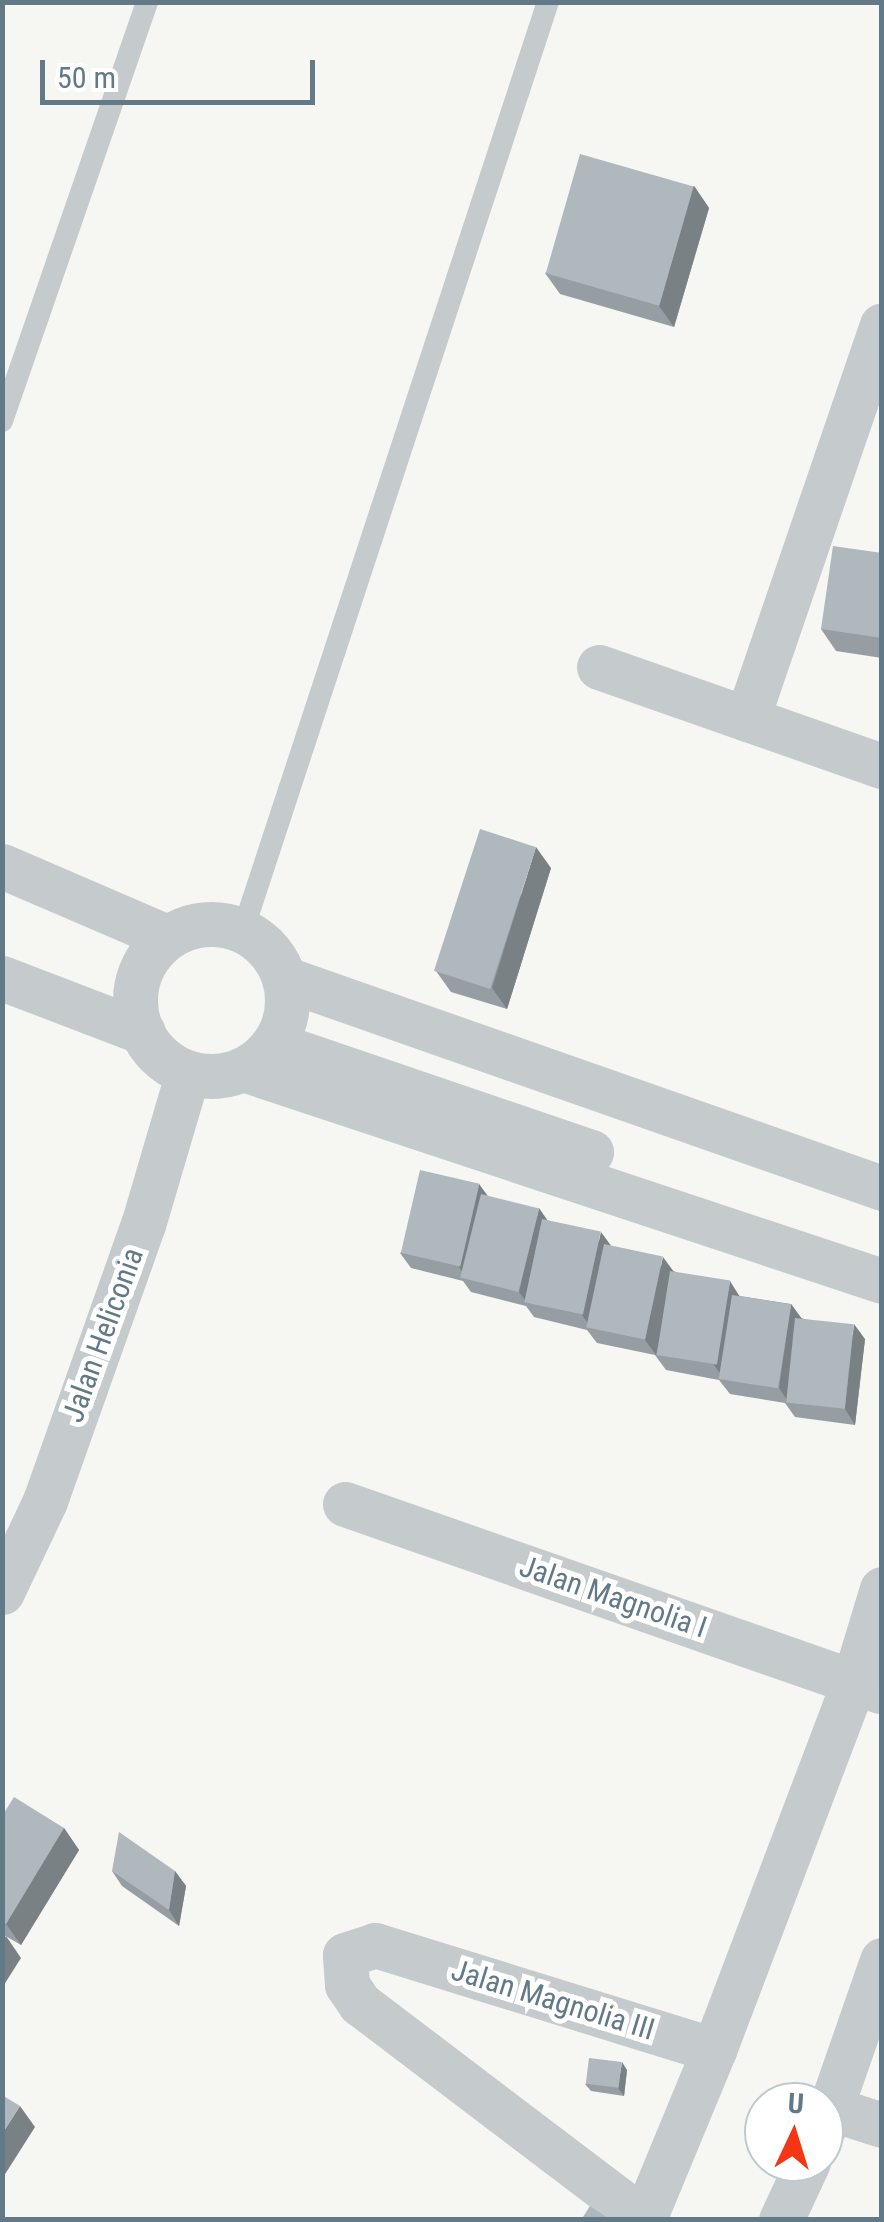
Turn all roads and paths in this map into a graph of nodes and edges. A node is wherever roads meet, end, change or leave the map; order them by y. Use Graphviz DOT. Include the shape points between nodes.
graph roads {
  1 [pos="148,2"];
  2 [pos="548,2"];
  3 [pos="882,325"];
  4 [pos="2,421"];
  5 [pos="599,667"];
  6 [pos="746,719"];
  7 [pos="882,766"];
  8 [pos="2,866"];
  9 [pos="243,930"];
  10 [pos="168,937"];
  11 [pos="2,978"];
  12 [pos="272,1026"];
  13 [pos="142,1032"];
  14 [pos="188,1072"];
  15 [pos="882,1188"];
  16 [pos="882,1214"];
  17 [pos="882,1251"];
  18 [pos="882,1281"];
  19 [pos="345,1504"];
  20 [pos="882,1589"];
  21 [pos="2,1592"];
  22 [pos="868,1686"];
  23 [pos="882,1960"];
  24 [pos="714,2050"];
  25 [pos="840,2082"];
  26 [pos="844,2120"];
  27 [pos="882,2126"];
  28 [pos="799,2182"];
  29 [pos="645,2219"];
  30 [pos="781,2220"];
  1 -- 4 [label="lane"];
  2 -- 9 [label="lane"];
  3 -- 6 [label="street"];
  5 -- 6 [label="street"];
  6 -- 7 [label="street"];
  8 -- 10 [label="street"];
  9 -- 10 [label="street" via="191,926"];
  9 -- 12 [label="street" via="270,950"];
  10 -- 13 [label="street" via="138,980 134,998"];
  11 -- 13 [label="street"];
  12 -- 14 [label="street" via="216,1076"];
  12 -- 15 [label="street"];
  12 -- 16 [label="street"];
  12 -- 17 [label="street"];
  12 -- 18 [label="street"];
  13 -- 14 [label="street" via="161,1056"];
  14 -- 21 [label="street, Jalan Heliconia" via="143,1225 45,1501"];
  19 -- 22 [label="street, Jalan Magnolia I"];
  20 -- 22 [label="street"];
  22 -- 24 [label="street"];
  23 -- 25 [label="street"];
  24 -- 29 [label="street"];
  24 -- 29 [label="street, Jalan Magnolia III" via="391,1950 375,1946 345,1955 346,1985 360,2004"];
  26 -- 27 [label="street"];
  28 -- 30 [label="street"];
}
